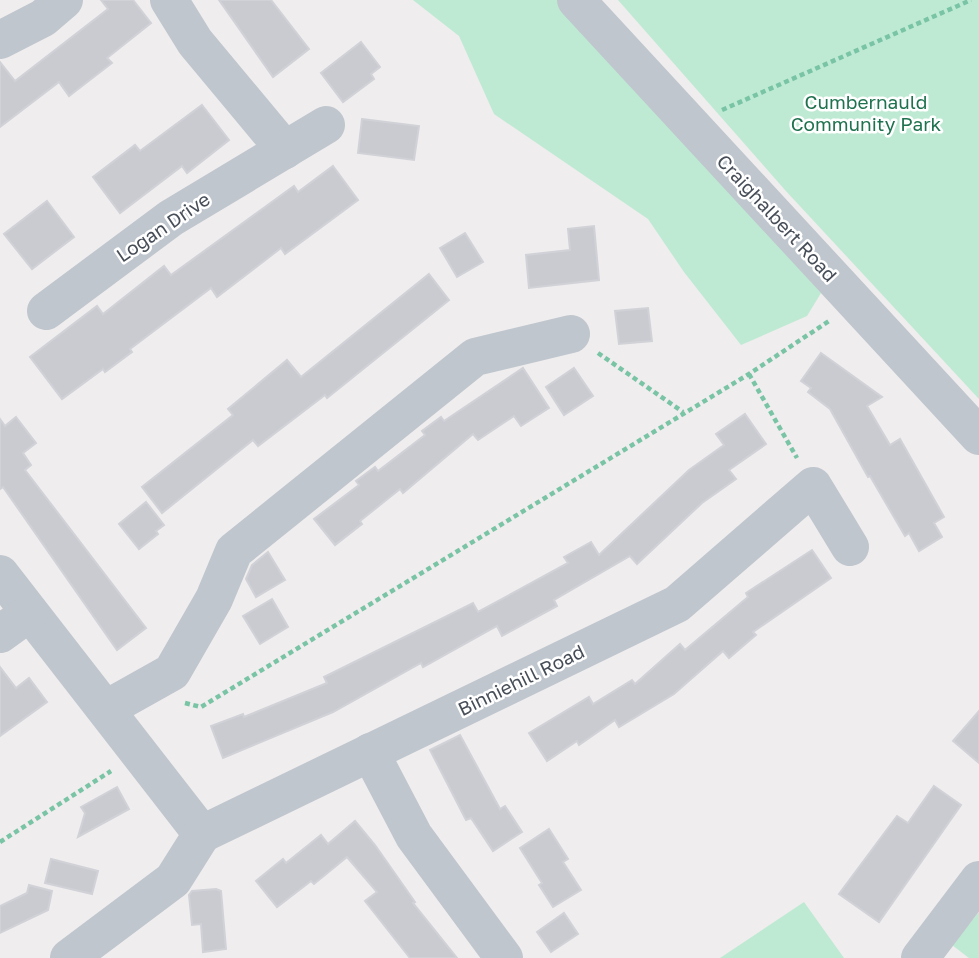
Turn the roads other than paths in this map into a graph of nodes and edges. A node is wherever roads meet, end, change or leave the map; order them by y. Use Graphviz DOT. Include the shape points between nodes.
graph roads {
  1 [pos="64,0"];
  2 [pos="169,0"];
  3 [pos="576,0"];
  4 [pos="0,40"];
  5 [pos="326,125"];
  6 [pos="285,150"];
  7 [pos="46,310"];
  8 [pos="571,334"];
  9 [pos="979,436"];
  10 [pos="850,547"];
  11 [pos="0,575"];
  12 [pos="15,623"];
  13 [pos="121,700"];
  14 [pos="370,752"];
  15 [pos="202,834"];
  16 [pos="979,880"];
  17 [pos="69,958"];
  18 [pos="505,958"];
  19 [pos="920,958"];
  1 -- 4 [label="street" via="43,18"];
  2 -- 6 [label="street" via="195,42"];
  3 -- 9 [label="street, Craighalbert Road"];
  5 -- 6 [label="street, Logan Drive"];
  6 -- 7 [label="street, Logan Drive" via="171,218"];
  8 -- 13 [label="street" via="475,358 234,551 214,599 172,672"];
  10 -- 14 [label="street, Binniehill Road" via="813,485 677,604"];
  11 -- 12 [label="street"];
  12 -- 13 [label="street"];
  13 -- 15 [label="street" via="141,752"];
  14 -- 15 [label="street, Binniehill Road"];
  14 -- 18 [label="street" via="414,836"];
  15 -- 17 [label="street" via="173,880"];
  16 -- 19 [label="street"];
}
